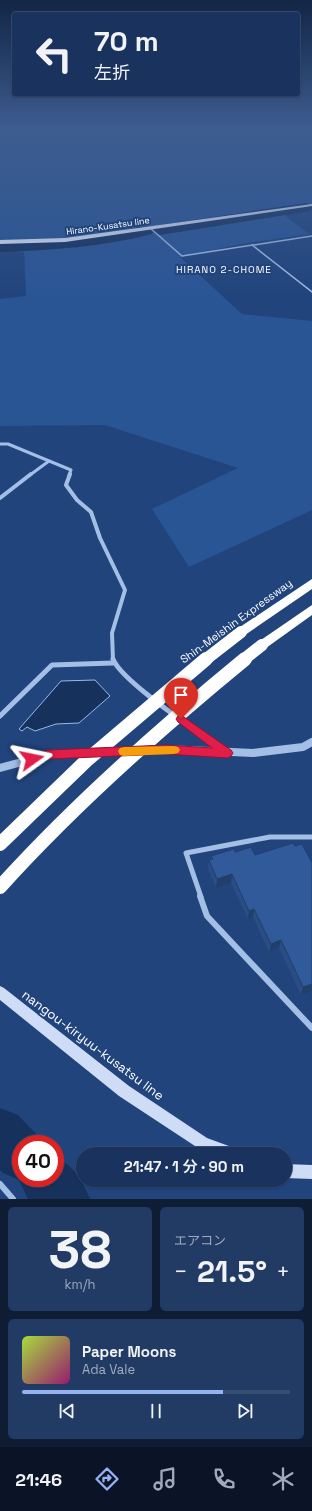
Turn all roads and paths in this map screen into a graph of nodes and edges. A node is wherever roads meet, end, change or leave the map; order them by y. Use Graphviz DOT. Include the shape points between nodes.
graph roads {
  1 [pos="311,206"];
  2 [pos="150,228"];
  3 [pos="312,236"];
  4 [pos="0,242"];
  5 [pos="252,245"];
  6 [pos="312,292"];
  7 [pos="0,444"];
  8 [pos="49,461"];
  9 [pos="0,498"];
  10 [pos="312,582"];
  11 [pos="312,609"];
  12 [pos="113,663"];
  13 [pos="0,716"];
  14 [pos="312,742"];
  15 [pos="228,753"];
  16 [pos="0,768"];
  17 [pos="312,837"];
  18 [pos="0,844"];
  19 [pos="0,886"];
  20 [pos="0,992"];
  21 [pos="312,1028"];
  22 [pos="214,1147"];
  23 [pos="292,1171"];
  24 [pos="312,1172"];
  25 [pos="0,1184"];
  26 [pos="13,1199"];
  1 -- 2 [label="main road, Hirano-Kusatsu line"];
  2 -- 4 [label="main road, Hirano-Kusatsu line" via="65,240"];
  2 -- 5 [label="lane" via="182,256"];
  3 -- 5 [label="lane"];
  5 -- 6 [label="lane"];
  7 -- 8 [label="street" via="8,444"];
  8 -- 9 [label="street"];
  8 -- 12 [label="street" via="71,470 66,485 77,500 91,512 100,538 125,590 110,635"];
  10 -- 18 [label="highway, Shin-Meishin Expressway, bridge" via="176,682 93,753"];
  11 -- 19 [label="highway, bridge" via="262,645 203,693 25,859"];
  12 -- 13 [label="street" via="52,665"];
  12 -- 15 [label="street" via="135,685"];
  14 -- 15 [label="street" via="296,748"];
  15 -- 16 [label="street" via="166,750 48,755"];
  17 -- 21 [label="street" via="270,837 186,853 207,916"];
  20 -- 22 [label="main road, nangou-kiryuu-kusatsu line" via="124,1090 204,1143"];
  23 -- 24 [label="main road"];
  25 -- 26 [label="street"];
}
